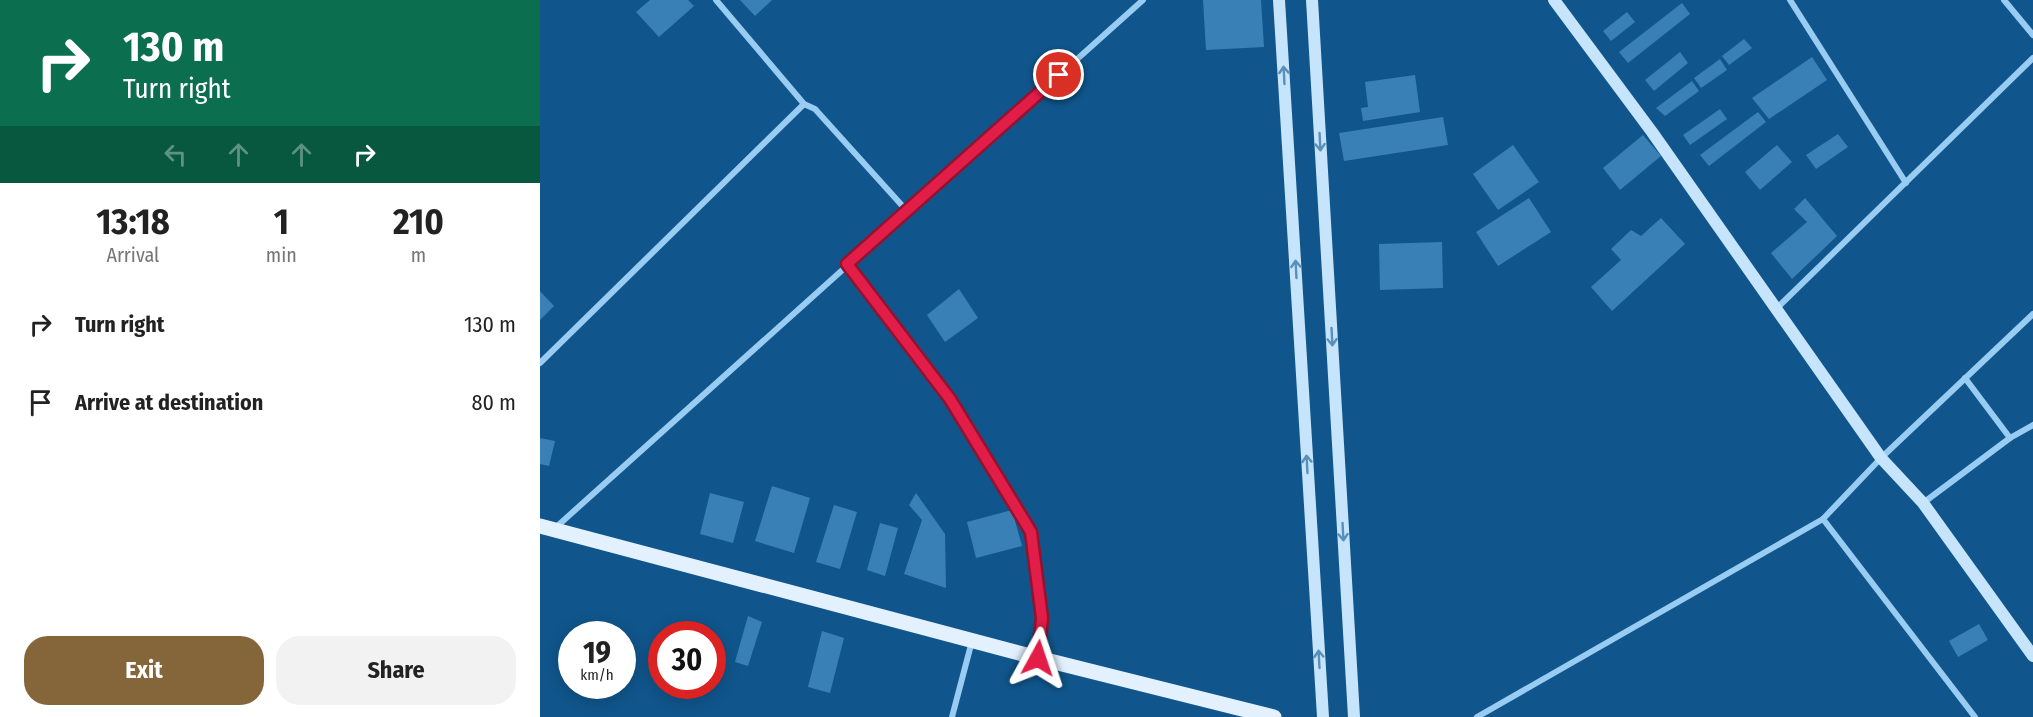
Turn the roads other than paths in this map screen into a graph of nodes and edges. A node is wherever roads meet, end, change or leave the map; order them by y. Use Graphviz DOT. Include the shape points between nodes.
graph roads {
  1 [pos="716,0"];
  2 [pos="1143,0"];
  3 [pos="1279,0"];
  4 [pos="1312,0"];
  5 [pos="1554,0"];
  6 [pos="1790,0"];
  7 [pos="2004,0"];
  8 [pos="2033,35"];
  9 [pos="2033,58"];
  10 [pos="804,104"];
  11 [pos="1906,183"];
  12 [pos="907,211"];
  13 [pos="847,264"];
  14 [pos="1776,309"];
  15 [pos="2033,314"];
  16 [pos="540,363"];
  17 [pos="1965,378"];
  18 [pos="2033,425"];
  19 [pos="2010,438"];
  20 [pos="1881,458"];
  21 [pos="1923,503"];
  22 [pos="1823,519"];
  23 [pos="547,528"];
  24 [pos="972,641"];
  25 [pos="2033,656"];
  26 [pos="1038,658"];
  27 [pos="952,717"];
  28 [pos="1274,717"];
  29 [pos="1323,717"];
  30 [pos="1354,717"];
  31 [pos="1477,717"];
  32 [pos="1976,717"];
  1 -- 10 [label="street"];
  2 -- 12 [label="street"];
  29 -- 3 [label="main road, one-way"];
  4 -- 30 [label="main road, one-way"];
  5 -- 14 [label="main road"];
  6 -- 11 [label="street"];
  7 -- 8 [label="street"];
  9 -- 11 [label="street"];
  10 -- 12 [label="street" via="814,109"];
  10 -- 16 [label="street"];
  11 -- 14 [label="street"];
  12 -- 13 [label="street"];
  13 -- 23 [label="street"];
  13 -- 26 [label="street" via="950,399 1031,532 1042,618"];
  14 -- 20 [label="main road"];
  15 -- 17 [label="street"];
  17 -- 19 [label="street"];
  17 -- 20 [label="street"];
  18 -- 19 [label="street"];
  19 -- 21 [label="street"];
  20 -- 21 [label="main road"];
  20 -- 22 [label="street"];
  21 -- 25 [label="main road"];
  22 -- 31 [label="street"];
  22 -- 32 [label="street"];
  23 -- 24 [label="main road"];
  24 -- 26 [label="main road"];
  24 -- 27 [label="street"];
  26 -- 28 [label="main road"];
}
